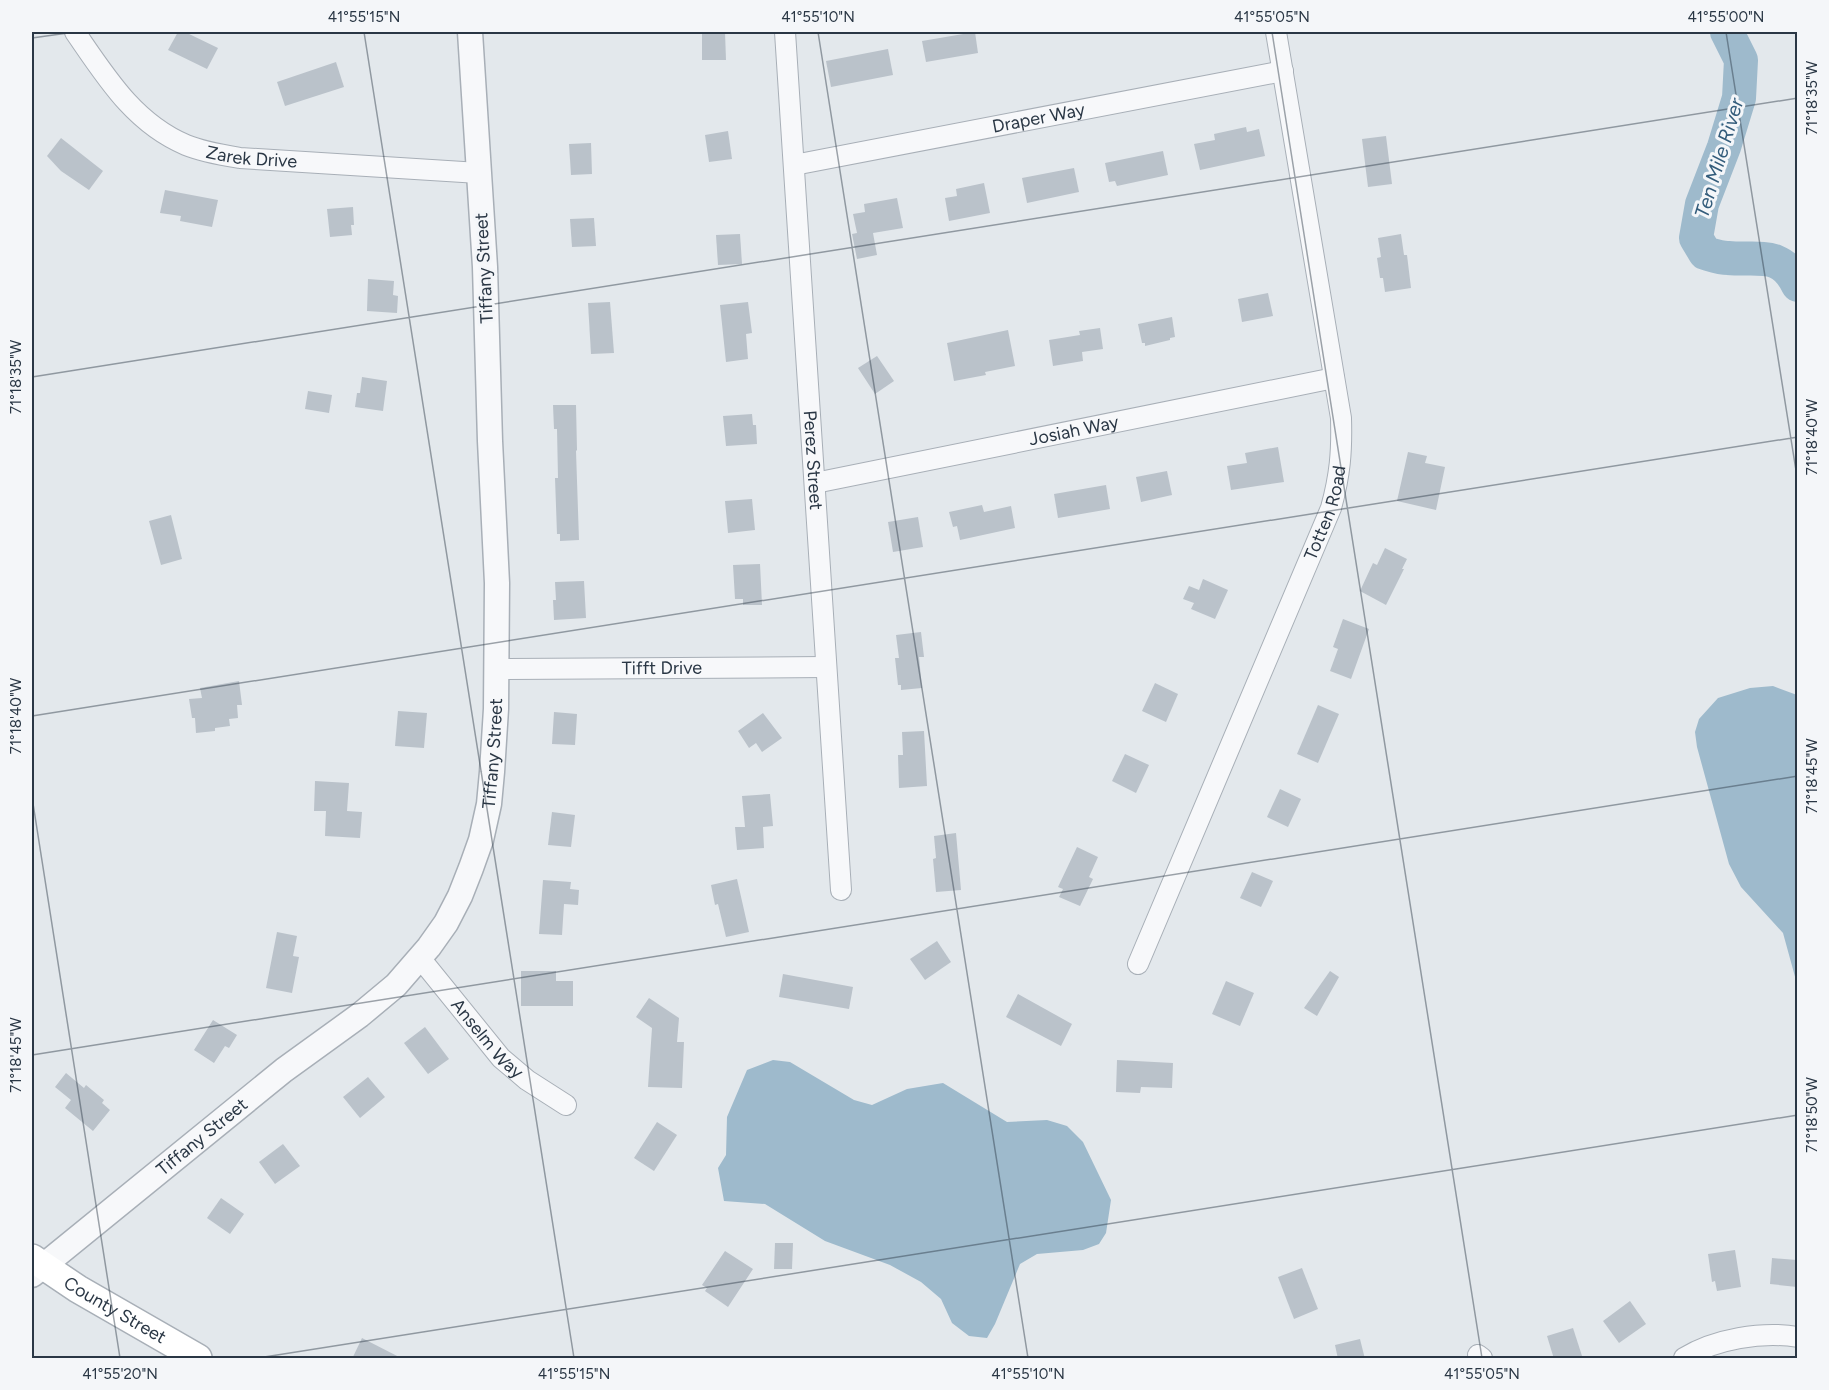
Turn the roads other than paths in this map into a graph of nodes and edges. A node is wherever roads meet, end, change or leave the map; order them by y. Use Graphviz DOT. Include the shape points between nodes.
graph roads {
  1 [pos="75,32"];
  2 [pos="470,32"];
  3 [pos="785,32"];
  4 [pos="1276,32"];
  5 [pos="1283,71"];
  6 [pos="794,165"];
  7 [pos="479,173"];
  8 [pos="1334,378"];
  9 [pos="815,483"];
  10 [pos="826,667"];
  11 [pos="497,669"];
  12 [pos="841,890"];
  13 [pos="420,958"];
  14 [pos="1138,964"];
  15 [pos="566,1105"];
  16 [pos="35,1266"];
  17 [pos="1797,1337"];
  18 [pos="198,1359"];
  19 [pos="1684,1359"];
  1 -- 7 [label="street, Zarek Drive" via="128,104 166,135 188,146 240,158"];
  2 -- 7 [label="street, Tiffany Street"];
  3 -- 6 [label="street, Perez Street"];
  4 -- 5 [label="street, Totten Road"];
  5 -- 6 [label="street, Draper Way"];
  5 -- 8 [label="street, Totten Road"];
  6 -- 9 [label="street, Perez Street"];
  7 -- 11 [label="street, Tiffany Street" via="497,583"];
  8 -- 9 [label="street, Josiah Way"];
  8 -- 14 [label="street, Totten Road" via="1342,447 1331,508"];
  9 -- 10 [label="street, Perez Street"];
  10 -- 11 [label="street, Tifft Drive"];
  10 -- 12 [label="street, Perez Street"];
  11 -- 13 [label="street, Tiffany Street" via="492,772 481,840 460,896"];
  13 -- 15 [label="street, Anselm Way" via="501,1058"];
  13 -- 16 [label="street, Tiffany Street" via="369,1007"];
  16 -- 18 [label="main road, County Street"];
  17 -- 19 [label="street" via="1777,1334 1718,1343"];
}
